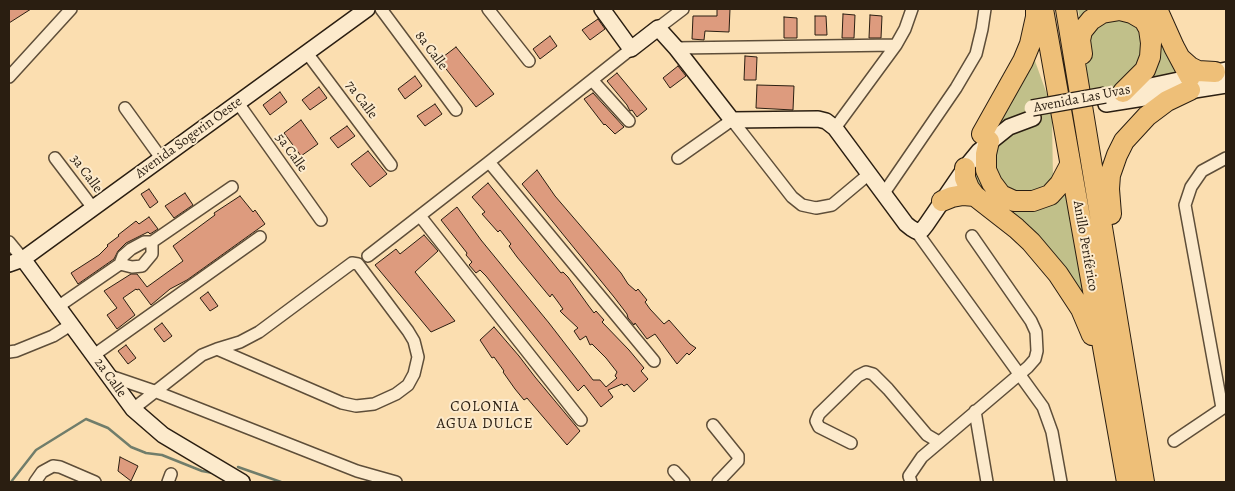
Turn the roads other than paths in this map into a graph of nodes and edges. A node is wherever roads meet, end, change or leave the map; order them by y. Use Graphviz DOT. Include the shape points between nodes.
graph roads {
  1 [pos="71,9"];
  2 [pos="368,9"];
  3 [pos="381,9"];
  4 [pos="488,9"];
  5 [pos="602,9"];
  6 [pos="683,9"];
  7 [pos="912,9"];
  8 [pos="985,9"];
  9 [pos="1036,9"];
  10 [pos="1043,9"];
  11 [pos="1066,9"];
  12 [pos="1157,9"];
  13 [pos="658,28"];
  14 [pos="896,45"];
  15 [pos="676,48"];
  16 [pos="631,49"];
  17 [pos="307,53"];
  18 [pos="1181,59"];
  19 [pos="529,61"];
  20 [pos="1222,76"];
  21 [pos="9,78"];
  22 [pos="592,80"];
  23 [pos="1190,84"];
  24 [pos="1079,88"];
  25 [pos="1112,98"];
  26 [pos="238,103"];
  27 [pos="125,108"];
  28 [pos="456,110"];
  29 [pos="732,120"];
  30 [pos="629,121"];
  31 [pos="835,128"];
  32 [pos="986,138"];
  33 [pos="55,158"];
  34 [pos="162,158"];
  35 [pos="678,158"];
  36 [pos="1226,158"];
  37 [pos="489,162"];
  38 [pos="391,165"];
  39 [pos="1070,165"];
  40 [pos="965,168"];
  41 [pos="869,174"];
  42 [pos="232,187"];
  43 [pos="884,194"];
  44 [pos="975,196"];
  45 [pos="942,201"];
  46 [pos="93,208"];
  47 [pos="420,216"];
  48 [pos="321,220"];
  49 [pos="916,231"];
  50 [pos="972,236"];
  51 [pos="260,237"];
  52 [pos="9,242"];
  53 [pos="152,242"];
  54 [pos="368,256"];
  55 [pos="23,258"];
  56 [pos="9,264"];
  57 [pos="120,264"];
  58 [pos="59,306"];
  59 [pos="1116,316"];
  60 [pos="72,324"];
  61 [pos="217,349"];
  62 [pos="9,352"];
  63 [pos="94,355"];
  64 [pos="654,361"];
  65 [pos="1106,368"];
  66 [pos="1020,374"];
  67 [pos="107,375"];
  68 [pos="154,392"];
  69 [pos="1224,407"];
  70 [pos="133,409"];
  71 [pos="975,411"];
  72 [pos="581,420"];
  73 [pos="713,425"];
  74 [pos="1174,441"];
  75 [pos="939,442"];
  76 [pos="851,443"];
  77 [pos="674,471"];
  78 [pos="35,482"];
  79 [pos="95,482"];
  80 [pos="242,482"];
  81 [pos="396,482"];
  82 [pos="684,482"];
  83 [pos="718,482"];
  84 [pos="911,482"];
  85 [pos="987,482"];
  86 [pos="1061,482"];
  87 [pos="1127,482"];
  88 [pos="1144,482"];
  1 -- 21 [label="street"];
  2 -- 17 [label="street, Avenida Sogerin Oeste"];
  3 -- 28 [label="street, 8a Calle"];
  4 -- 19 [label="street"];
  5 -- 16 [label="street"];
  6 -- 13 [label="street"];
  7 -- 14 [label="street"];
  8 -- 43 [label="street" via="976,54"];
  9 -- 32 [label="highway" via="1030,44"];
  10 -- 39 [label="highway, Anillo Periférico"];
  11 -- 24 [label="highway, Anillo Periférico"];
  12 -- 18 [label="highway"];
  13 -- 15 [label="street"];
  13 -- 16 [label="street"];
  14 -- 15 [label="street"];
  14 -- 31 [label="street"];
  15 -- 29 [label="street"];
  16 -- 22 [label="street"];
  17 -- 26 [label="street, Avenida Sogerin Oeste"];
  17 -- 38 [label="street, 7a Calle"];
  18 -- 20 [label="highway" via="1198,71"];
  18 -- 23 [label="highway"];
  20 -- 23 [label="street, Avenida Las Uvas"];
  22 -- 30 [label="street"];
  22 -- 37 [label="street"];
  23 -- 25 [label="street, Avenida Las Uvas"];
  23 -- 59 [label="highway" via="1146,116 1124,141 1112,168 1109,189"];
  24 -- 25 [label="highway" via="1083,62 1082,31 1102,13 1120,10 1132,13 1144,20 1149,29 1150,57 1145,70"];
  24 -- 59 [label="highway, Anillo Periférico"];
  25 -- 32 [label="street, Avenida Las Uvas, bridge" via="1033,113 1017,112 1000,120"];
  26 -- 34 [label="street, Avenida Sogerin Oeste"];
  26 -- 48 [label="street, 5a Calle"];
  27 -- 34 [label="street"];
  29 -- 31 [label="street" via="818,119"];
  29 -- 35 [label="street"];
  29 -- 41 [label="street" via="792,197 802,205 816,208 832,205"];
  31 -- 41 [label="street"];
  32 -- 39 [label="highway" via="986,170 1001,195 1014,201 1033,201 1050,195"];
  32 -- 40 [label="street, Avenida Las Uvas"];
  33 -- 46 [label="street, 3a Calle"];
  34 -- 46 [label="street, Avenida Sogerin Oeste"];
  36 -- 69 [label="street" via="1202,172 1185,205"];
  37 -- 47 [label="street"];
  37 -- 64 [label="street"];
  39 -- 65 [label="highway, Anillo Periférico"];
  40 -- 44 [label="highway" via="965,178"];
  40 -- 45 [label="street, Avenida Las Uvas"];
  41 -- 43 [label="street"];
  42 -- 53 [label="street"];
  43 -- 49 [label="street" via="906,224"];
  44 -- 45 [label="highway" via="952,196"];
  44 -- 65 [label="highway" via="1016,228 1058,274 1082,309"];
  45 -- 49 [label="street, Avenida Las Uvas" via="922,230"];
  46 -- 55 [label="street, Avenida Sogerin Oeste"];
  47 -- 54 [label="street"];
  47 -- 72 [label="street"];
  49 -- 66 [label="street"];
  50 -- 66 [label="street" via="1036,332 1035,359"];
  51 -- 63 [label="street"];
  52 -- 55 [label="street, 2a Calle"];
  53 -- 57 [label="street" via="130,249"];
  53 -- 57 [label="street" via="152,254 142,266"];
  55 -- 56 [label="street, Avenida Sogerin Oeste"];
  55 -- 58 [label="street, 2a Calle"];
  57 -- 58 [label="street"];
  58 -- 60 [label="street, 2a Calle"];
  59 -- 88 [label="highway, Anillo Periférico"];
  60 -- 62 [label="street" via="53,336"];
  60 -- 63 [label="street, 2a Calle"];
  61 -- 61 [label="street" via="342,403 356,406 374,404 408,385 418,357 408,331 358,264 352,263 259,332"];
  61 -- 68 [label="street" via="202,355"];
  63 -- 67 [label="street, 2a Calle"];
  65 -- 87 [label="highway, Anillo Periférico"];
  66 -- 71 [label="street"];
  66 -- 86 [label="street" via="1049,424"];
  67 -- 68 [label="street"];
  67 -- 70 [label="street, 2a Calle"];
  68 -- 70 [label="street"];
  68 -- 81 [label="street" via="357,471"];
  69 -- 74 [label="street"];
  70 -- 80 [label="street, 2a Calle" via="163,435"];
  71 -- 75 [label="street"];
  71 -- 85 [label="street"];
  73 -- 83 [label="street" via="738,456 738,461"];
  75 -- 76 [label="street" via="927,436 888,389 873,374 866,372 819,414 816,421 819,427"];
  75 -- 84 [label="street" via="917,463 909,476"];
  77 -- 82 [label="street"];
  78 -- 79 [label="street" via="42,472 53,466"];
}
